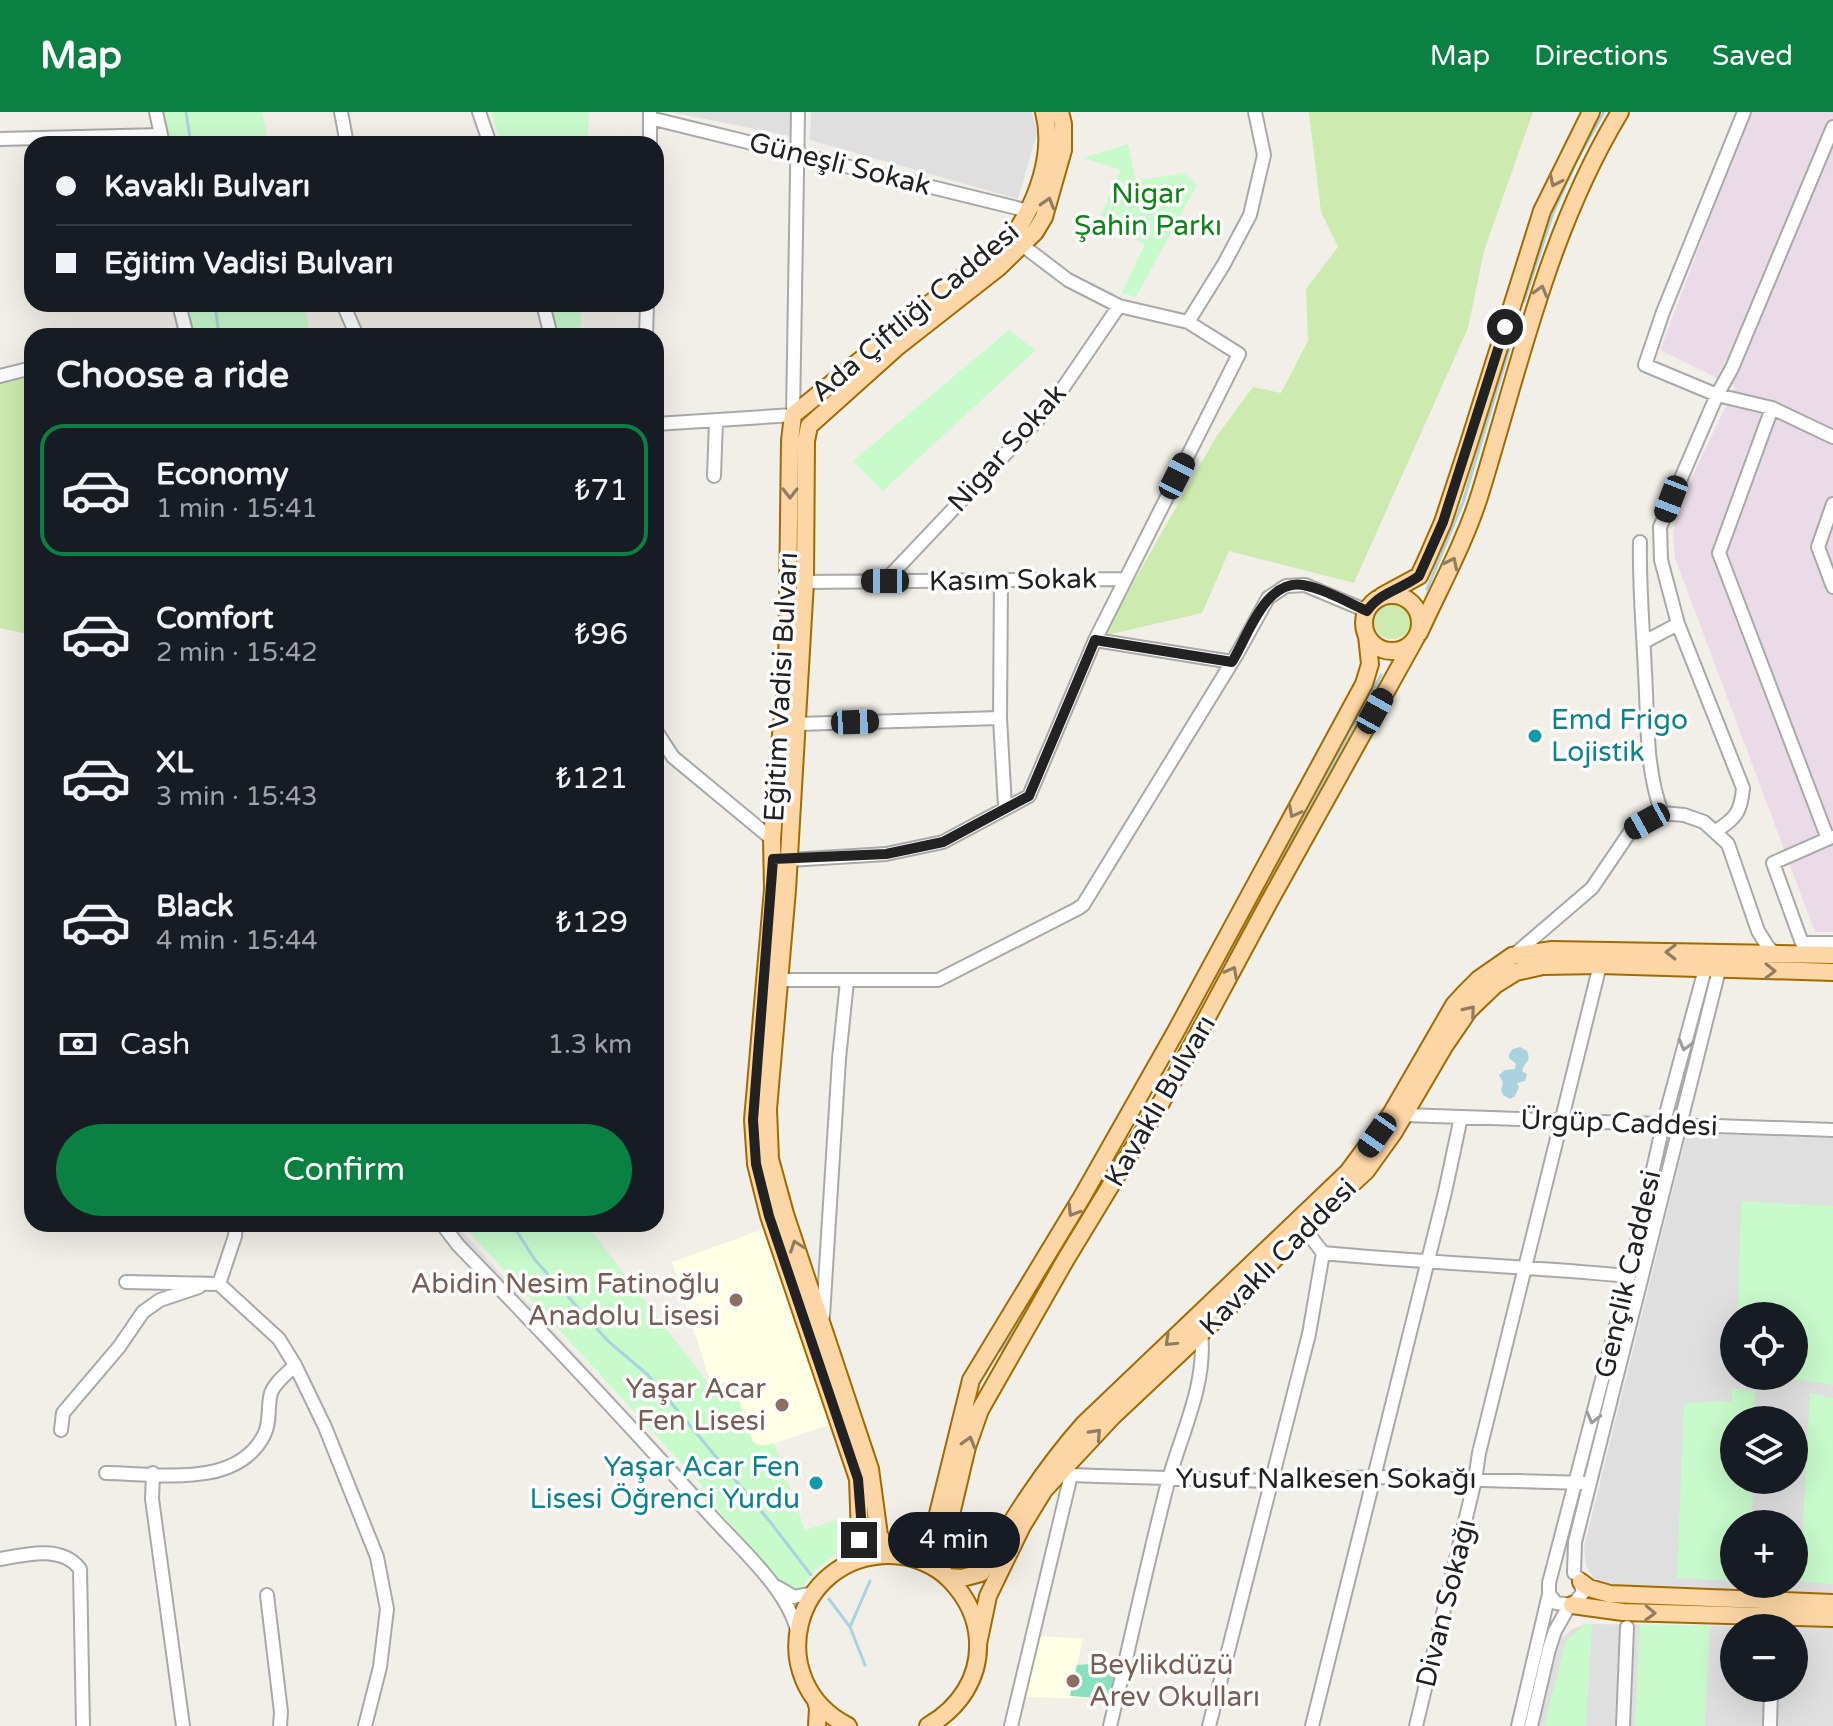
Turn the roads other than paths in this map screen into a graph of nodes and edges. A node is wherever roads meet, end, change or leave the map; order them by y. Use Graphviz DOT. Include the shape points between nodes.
graph roads {
  1 [pos="156,112"];
  2 [pos="341,112"];
  3 [pos="479,112"];
  4 [pos="798,112"];
  5 [pos="1044,112"];
  6 [pos="1060,112"];
  7 [pos="1255,112"];
  8 [pos="1591,112"];
  9 [pos="1620,112"];
  10 [pos="1744,112"];
  11 [pos="650,115"];
  12 [pos="1833,127"];
  13 [pos="161,136"];
  14 [pos="346,136"];
  15 [pos="487,136"];
  16 [pos="650,136"];
  17 [pos="0,139"];
  18 [pos="24,139"];
  19 [pos="797,152"];
  20 [pos="1029,211"];
  21 [pos="1018,240"];
  22 [pos="1119,306"];
  23 [pos="1188,322"];
  24 [pos="24,370"];
  25 [pos="0,376"];
  26 [pos="1717,395"];
  27 [pos="1772,408"];
  28 [pos="793,415"];
  29 [pos="716,421"];
  30 [pos="664,424"];
  31 [pos="809,426"];
  32 [pos="1833,437"];
  33 [pos="714,476"];
  34 [pos="1833,504"];
  35 [pos="1640,542"];
  36 [pos="1125,579"];
  37 [pos="1001,580"];
  38 [pos="885,581"];
  39 [pos="805,582"];
  40 [pos="1833,587"];
  41 [pos="1382,596"];
  42 [pos="1367,611"];
  43 [pos="1678,624"];
  44 [pos="1367,636"];
  45 [pos="1417,637"];
  46 [pos="1095,640"];
  47 [pos="1644,642"];
  48 [pos="1232,662"];
  49 [pos="1000,718"];
  50 [pos="797,724"];
  51 [pos="664,743"];
  52 [pos="1005,807"];
  53 [pos="1662,813"];
  54 [pos="1716,831"];
  55 [pos="1830,838"];
  56 [pos="772,839"];
  57 [pos="781,859"];
  58 [pos="1833,943"];
  59 [pos="1777,955"];
  60 [pos="1833,955"];
  61 [pos="1512,956"];
  62 [pos="1600,965"];
  63 [pos="1712,970"];
  64 [pos="1833,972"];
  65 [pos="779,980"];
  66 [pos="847,981"];
  67 [pos="1405,1115"];
  68 [pos="1461,1117"];
  69 [pos="1561,1121"];
  70 [pos="1663,1125"];
  71 [pos="1679,1125"];
  72 [pos="1833,1130"];
  73 [pos="1304,1228"];
  74 [pos="235,1232"];
  75 [pos="448,1232"];
  76 [pos="1323,1253"];
  77 [pos="1428,1262"];
  78 [pos="1525,1266"];
  79 [pos="1629,1276"];
  80 [pos="126,1282"];
  81 [pos="214,1284"];
  82 [pos="823,1323"];
  83 [pos="1201,1333"];
  84 [pos="295,1365"];
  85 [pos="61,1430"];
  86 [pos="106,1473"];
  87 [pos="153,1473"];
  88 [pos="1066,1473"];
  89 [pos="1375,1477"];
  90 [pos="1169,1478"];
  91 [pos="1475,1480"];
  92 [pos="1271,1481"];
  93 [pos="1577,1482"];
  94 [pos="1591,1485"];
  95 [pos="901,1555"];
  96 [pos="0,1559"];
  97 [pos="849,1563"];
  98 [pos="760,1571"];
  99 [pos="945,1575"];
  100 [pos="1578,1578"];
  101 [pos="1552,1579"];
  102 [pos="813,1593"];
  103 [pos="1549,1594"];
  104 [pos="267,1595"];
  105 [pos="1833,1603"];
  106 [pos="1571,1605"];
  107 [pos="1720,1614"];
  108 [pos="1760,1614"];
  109 [pos="1773,1614"];
  110 [pos="1808,1617"];
  111 [pos="1833,1618"];
  112 [pos="1627,1627"];
  113 [pos="797,1635"];
  114 [pos="978,1644"];
  115 [pos="816,1701"];
  116 [pos="1771,1702"];
  117 [pos="948,1718"];
  118 [pos="361,1725"];
  119 [pos="83,1726"];
  120 [pos="183,1726"];
  121 [pos="280,1726"];
  122 [pos="817,1726"];
  123 [pos="848,1726"];
  124 [pos="928,1726"];
  125 [pos="1011,1726"];
  126 [pos="1110,1726"];
  127 [pos="1209,1726"];
  128 [pos="1312,1726"];
  129 [pos="1416,1726"];
  130 [pos="1518,1726"];
  131 [pos="1531,1726"];
  132 [pos="1623,1726"];
  133 [pos="1770,1726"];
  1 -- 13 [label="street"];
  2 -- 14 [label="street"];
  3 -- 15 [label="street"];
  4 -- 19 [label="street"];
  5 -- 20 [label="main road, Ada Çiftliği Caddesi" via="1048,150"];
  21 -- 6 [label="main road, Ada Çiftliği Caddesi, one-way" via="1035,232 1044,217 1063,150"];
  7 -- 23 [label="street" via="1264,155 1250,215"];
  8 -- 41 [label="main road, one-way" via="1542,211 1432,548 1419,576"];
  45 -- 9 [label="main road, Kavaklı Bulvarı, one-way" via="1469,524 1560,233"];
  10 -- 26 [label="street" via="1645,365"];
  11 -- 16 [label="street"];
  11 -- 19 [label="street, Güneşli Sokak"];
  12 -- 26 [label="street"];
  17 -- 18 [label="street"];
  19 -- 20 [label="street, Güneşli Sokak"];
  19 -- 28 [label="street"];
  20 -- 21 [label="main road, Ada Çiftliği Caddesi"];
  21 -- 22 [label="street" via="1068,280"];
  21 -- 28 [label="main road, Ada Çiftliği Caddesi"];
  21 -- 31 [label="main road, Ada Çiftliği Caddesi" via="998,268 896,348"];
  22 -- 23 [label="street"];
  22 -- 38 [label="street, Nigar Sokak" via="1050,407"];
  23 -- 36 [label="street" via="1239,354"];
  24 -- 25 [label="street"];
  26 -- 27 [label="street"];
  26 -- 43 [label="street" via="1660,527 1661,560"];
  27 -- 32 [label="street"];
  27 -- 55 [label="street" via="1719,553"];
  28 -- 29 [label="street"];
  28 -- 31 [label="street"];
  28 -- 56 [label="main road, Eğitim Vadisi Bulvarı, one-way" via="787,677"];
  29 -- 30 [label="street"];
  29 -- 33 [label="street"];
  31 -- 39 [label="main road, Eğitim Vadisi Bulvarı"];
  34 -- 40 [label="street" via="1818,547"];
  35 -- 47 [label="street"];
  36 -- 37 [label="street, Kasım Sokak"];
  36 -- 46 [label="street"];
  37 -- 38 [label="street, Kasım Sokak"];
  37 -- 49 [label="street"];
  38 -- 39 [label="street, Kasım Sokak"];
  39 -- 50 [label="main road, Eğitim Vadisi Bulvarı"];
  41 -- 42 [label="main road"];
  41 -- 45 [label="main road" via="1410,600 1420,615"];
  42 -- 44 [label="main road, Kavaklı Bulvarı"];
  42 -- 48 [label="street" via="1305,585 1286,586 1268,598"];
  43 -- 47 [label="street"];
  43 -- 54 [label="street" via="1743,788 1733,821"];
  44 -- 45 [label="main road" via="1390,651 1407,647"];
  44 -- 95 [label="main road, Kavaklı Bulvarı, one-way" via="1370,664 1364,684 1175,1033 971,1380 934,1530 927,1541"];
  99 -- 45 [label="main road, Kavaklı Bulvarı, one-way" via="944,1544 980,1410 1162,1101"];
  46 -- 48 [label="street"];
  46 -- 52 [label="street" via="1029,796"];
  47 -- 53 [label="street" via="1649,755"];
  48 -- 66 [label="street" via="1083,905 938,980"];
  49 -- 50 [label="street"];
  49 -- 52 [label="street"];
  50 -- 57 [label="main road, Eğitim Vadisi Bulvarı"];
  51 -- 56 [label="street" via="673,757"];
  52 -- 57 [label="street" via="943,842 886,854"];
  53 -- 54 [label="street" via="1684,815"];
  53 -- 61 [label="street" via="1632,829 1592,888"];
  54 -- 59 [label="street" via="1728,844 1758,931"];
  55 -- 58 [label="street" via="1773,863 1802,943"];
  56 -- 57 [label="main road, Eğitim Vadisi Bulvarı"];
  57 -- 65 [label="main road, Eğitim Vadisi Bulvarı"];
  57 -- 97 [label="main road, Eğitim Vadisi Bulvarı" via="753,1120 756,1164 858,1479 860,1534"];
  59 -- 60 [label="main road, Kavaklı Caddesi"];
  59 -- 61 [label="main road, Kavaklı Caddesi, one-way" via="1552,950"];
  61 -- 99 [label="main road, Kavaklı Caddesi, one-way" via="1454,1005 1391,1114 1348,1172 1055,1457 981,1573"];
  62 -- 63 [label="main road, Kavaklı Caddesi"];
  67 -- 62 [label="main road, Kavaklı Caddesi, one-way" via="1469,1010 1495,985 1516,972 1543,966"];
  62 -- 69 [label="street, Divan Sokağı"];
  63 -- 64 [label="main road, Kavaklı Caddesi, one-way"];
  63 -- 70 [label="street, Gençlik Caddesi, one-way"];
  63 -- 71 [label="street, Gençlik Caddesi"];
  65 -- 66 [label="street"];
  82 -- 65 [label="main road, Eğitim Vadisi Bulvarı, one-way" via="770,1159 768,1109"];
  66 -- 82 [label="street"];
  67 -- 68 [label="street, Ürgüp Caddesi"];
  67 -- 73 [label="main road, Kavaklı Caddesi" via="1366,1171"];
  68 -- 69 [label="street, Ürgüp Caddesi"];
  68 -- 77 [label="street"];
  69 -- 70 [label="street, Ürgüp Caddesi"];
  69 -- 78 [label="street, Divan Sokağı"];
  70 -- 71 [label="street, Ürgüp Caddesi"];
  70 -- 79 [label="street, Gençlik Caddesi"];
  71 -- 72 [label="street, Ürgüp Caddesi"];
  71 -- 94 [label="street, Gençlik Caddesi"];
  73 -- 76 [label="street"];
  73 -- 83 [label="main road, Kavaklı Caddesi"];
  74 -- 81 [label="street"];
  75 -- 98 [label="street"];
  76 -- 77 [label="street"];
  76 -- 92 [label="street" via="1309,1334"];
  77 -- 78 [label="street"];
  77 -- 89 [label="street"];
  78 -- 79 [label="street"];
  78 -- 91 [label="street, Divan Sokağı"];
  79 -- 93 [label="street, Gençlik Caddesi, one-way"];
  80 -- 81 [label="street"];
  81 -- 84 [label="street" via="279,1339"];
  81 -- 85 [label="street" via="160,1300 143,1312 63,1413"];
  82 -- 95 [label="main road, Eğitim Vadisi Bulvarı" via="870,1469 879,1535"];
  88 -- 83 [label="main road, Kavaklı Caddesi, one-way" via="1112,1417"];
  83 -- 90 [label="street" via="1198,1375"];
  84 -- 87 [label="street" via="271,1394 265,1434 254,1450 208,1475"];
  84 -- 118 [label="street" via="377,1557 387,1609 380,1667"];
  86 -- 87 [label="street"];
  87 -- 120 [label="street" via="152,1499"];
  88 -- 90 [label="street, Yusuf Nalkesen Sokağı"];
  88 -- 114 [label="main road, Kavaklı Caddesi" via="1044,1490 1022,1526 988,1596"];
  88 -- 125 [label="street"];
  89 -- 91 [label="street, Yusuf Nalkesen Sokağı"];
  89 -- 92 [label="street, Yusuf Nalkesen Sokağı"];
  89 -- 128 [label="street"];
  90 -- 92 [label="street, Yusuf Nalkesen Sokağı"];
  90 -- 126 [label="street"];
  91 -- 93 [label="street, Yusuf Nalkesen Sokağı"];
  91 -- 129 [label="street, Divan Sokağı"];
  92 -- 127 [label="street"];
  93 -- 94 [label="street, Yusuf Nalkesen Sokağı"];
  93 -- 101 [label="street, Gençlik Caddesi"];
  94 -- 100 [label="street, Gençlik Caddesi" via="1575,1542"];
  95 -- 97 [label="main road"];
  95 -- 99 [label="main road"];
  96 -- 119 [label="street" via="64,1554 80,1569"];
  97 -- 102 [label="main road"];
  98 -- 102 [label="street" via="789,1596"];
  98 -- 113 [label="street" via="793,1616"];
  99 -- 114 [label="main road" via="974,1617"];
  100 -- 101 [label="street" via="1562,1572"];
  100 -- 106 [label="street" via="1583,1593"];
  100 -- 108 [label="main road" via="1589,1588 1610,1594"];
  101 -- 103 [label="street"];
  102 -- 113 [label="main road"];
  103 -- 106 [label="street" via="1556,1603"];
  103 -- 130 [label="street"];
  104 -- 121 [label="street"];
  105 -- 109 [label="main road"];
  106 -- 107 [label="main road, one-way"];
  106 -- 131 [label="street" via="1555,1631"];
  110 -- 111 [label="main road"];
  112 -- 132 [label="street"];
  113 -- 115 [label="main road" via="800,1671"];
  114 -- 117 [label="main road, Kavaklı Caddesi" via="971,1680"];
  115 -- 122 [label="main road"];
  115 -- 123 [label="main road"];
  116 -- 133 [label="street"];
  117 -- 124 [label="main road"];
}
